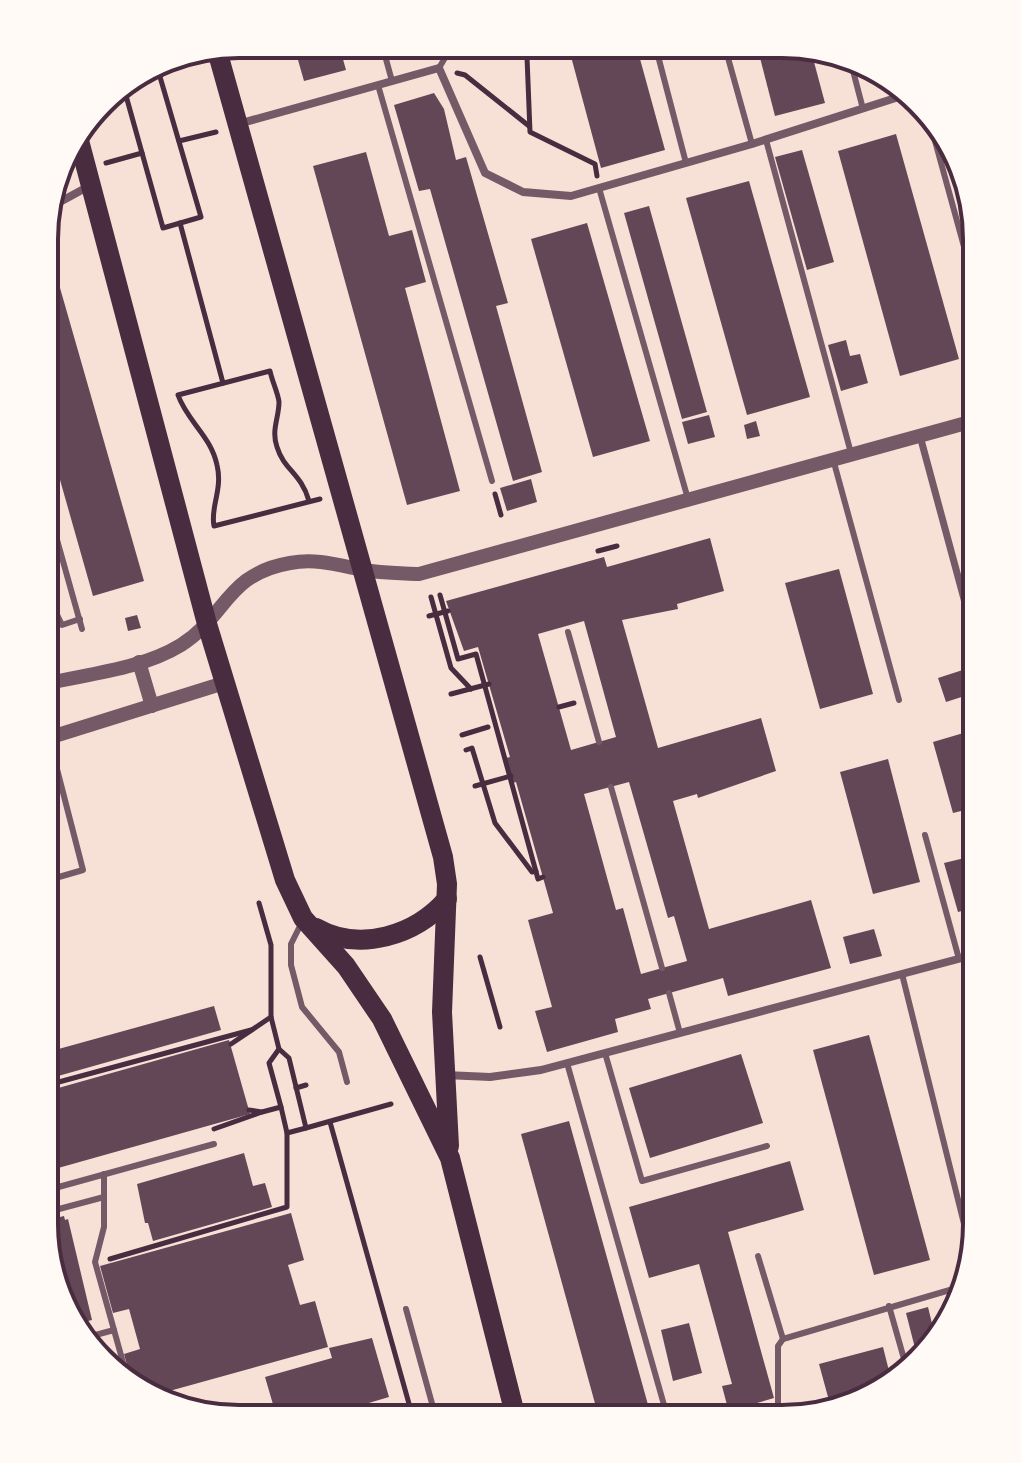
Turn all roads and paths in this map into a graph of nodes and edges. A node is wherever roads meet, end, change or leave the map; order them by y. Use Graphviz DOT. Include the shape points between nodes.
graph roads {
  1 [pos="386,58"];
  2 [pos="445,58"];
  3 [pos="527,58"];
  4 [pos="659,58"];
  5 [pos="728,58"];
  6 [pos="220,60"];
  7 [pos="439,68"];
  8 [pos="854,74"];
  9 [pos="465,75"];
  10 [pos="160,77"];
  11 [pos="392,81"];
  12 [pos="378,85"];
  13 [pos="126,97"];
  14 [pos="895,98"];
  15 [pos="863,109"];
  16 [pos="238,124"];
  17 [pos="530,127"];
  18 [pos="216,132"];
  19 [pos="766,140"];
  20 [pos="179,141"];
  21 [pos="752,144"];
  22 [pos="936,145"];
  23 [pos="81,149"];
  24 [pos="142,153"];
  25 [pos="106,163"];
  26 [pos="686,163"];
  27 [pos="595,164"];
  28 [pos="91,184"];
  29 [pos="599,188"];
  30 [pos="63,200"];
  31 [pos="180,223"];
  32 [pos="963,243"];
  33 [pos="223,383"];
  34 [pos="963,424"];
  35 [pos="920,435"];
  36 [pos="852,454"];
  37 [pos="833,459"];
  38 [pos="492,481"];
  39 [pos="321,498"];
  40 [pos="688,499"];
  41 [pos="309,501"];
  42 [pos="58,542"];
  43 [pos="617,546"];
  44 [pos="598,551"];
  45 [pos="366,571"];
  46 [pos="440,595"];
  47 [pos="963,595"];
  48 [pos="431,597"];
  49 [pos="447,611"];
  50 [pos="432,615"];
  51 [pos="58,617"];
  52 [pos="80,619"];
  53 [pos="207,624"];
  54 [pos="82,629"];
  55 [pos="568,632"];
  56 [pos="139,662"];
  57 [pos="58,681"];
  58 [pos="224,683"];
  59 [pos="486,684"];
  60 [pos="471,689"];
  61 [pos="451,694"];
  62 [pos="899,700"];
  63 [pos="152,706"];
  64 [pos="488,727"];
  65 [pos="462,735"];
  66 [pos="58,736"];
  67 [pos="599,742"];
  68 [pos="466,750"];
  69 [pos="510,776"];
  70 [pos="58,779"];
  71 [pos="483,784"];
  72 [pos="475,786"];
  73 [pos="611,787"];
  74 [pos="925,835"];
  75 [pos="531,844"];
  76 [pos="515,849"];
  77 [pos="536,871"];
  78 [pos="58,877"];
  79 [pos="543,877"];
  80 [pos="447,899"];
  81 [pos="259,903"];
  82 [pos="305,920"];
  83 [pos="480,957"];
  84 [pos="963,958"];
  85 [pos="959,959"];
  86 [pos="662,968"];
  87 [pos="902,974"];
  88 [pos="669,993"];
  89 [pos="271,1017"];
  90 [pos="500,1027"];
  91 [pos="251,1030"];
  92 [pos="680,1033"];
  93 [pos="231,1044"];
  94 [pos="279,1049"];
  95 [pos="605,1053"];
  96 [pos="567,1063"];
  97 [pos="445,1075"];
  98 [pos="58,1082"];
  99 [pos="347,1082"];
  100 [pos="306,1085"];
  101 [pos="296,1088"];
  102 [pos="391,1104"];
  103 [pos="281,1107"];
  104 [pos="249,1110"];
  105 [pos="262,1112"];
  106 [pos="250,1118"];
  107 [pos="330,1122"];
  108 [pos="306,1128"];
  109 [pos="287,1133"];
  110 [pos="214,1144"];
  111 [pos="767,1146"];
  112 [pos="450,1158"];
  113 [pos="104,1174"];
  114 [pos="58,1187"];
  115 [pos="104,1197"];
  116 [pos="58,1209"];
  117 [pos="963,1220"];
  118 [pos="758,1256"];
  119 [pos="95,1262"];
  120 [pos="950,1290"];
  121 [pos="889,1306"];
  122 [pos="406,1309"];
  123 [pos="114,1330"];
  124 [pos="97,1335"];
  125 [pos="783,1339"];
  126 [pos="904,1357"];
  127 [pos="123,1362"];
  128 [pos="409,1405"];
  129 [pos="432,1405"];
  130 [pos="513,1405"];
  131 [pos="664,1405"];
  132 [pos="778,1405"];
  1 -- 11 [label="lane"];
  2 -- 7 [label="lane"];
  3 -- 17 [label="path"];
  4 -- 26 [label="lane"];
  5 -- 21 [label="lane"];
  6 -- 16 [label="main road"];
  7 -- 11 [label="street"];
  7 -- 29 [label="street" via="485,173 523,192 571,196"];
  8 -- 15 [label="lane"];
  9 -- 17 [label="path"];
  10 -- 20 [label="path"];
  11 -- 12 [label="street"];
  12 -- 16 [label="street"];
  12 -- 38 [label="lane"];
  13 -- 24 [label="path"];
  14 -- 15 [label="street"];
  15 -- 19 [label="street"];
  16 -- 45 [label="main road"];
  17 -- 27 [label="path" via="530,132"];
  18 -- 20 [label="path"];
  19 -- 21 [label="street"];
  19 -- 36 [label="lane"];
  20 -- 31 [label="path" via="201,217"];
  21 -- 26 [label="street"];
  22 -- 32 [label="lane"];
  23 -- 28 [label="main road"];
  24 -- 25 [label="path"];
  24 -- 31 [label="path" via="163,228"];
  26 -- 29 [label="street"];
  28 -- 30 [label="street"];
  28 -- 53 [label="main road"];
  29 -- 40 [label="lane"];
  31 -- 33 [label="path"];
  33 -- 41 [label="path" via="270,371 279,403 274,420 277,449 303,480"];
  33 -- 41 [label="path" via="178,395 217,462 214,526"];
  34 -- 35 [label="street"];
  35 -- 36 [label="street"];
  35 -- 47 [label="street"];
  36 -- 37 [label="street"];
  37 -- 40 [label="street"];
  37 -- 62 [label="lane"];
  39 -- 41 [label="path"];
  40 -- 45 [label="street" via="419,574"];
  42 -- 52 [label="lane"];
  43 -- 44 [label="path"];
  45 -- 53 [label="street" via="305,561 257,572 231,592"];
  45 -- 80 [label="main road" via="439,837"];
  46 -- 49 [label="path"];
  48 -- 50 [label="path"];
  49 -- 50 [label="path"];
  49 -- 59 [label="path" via="458,659 476,654"];
  50 -- 60 [label="path" via="451,668"];
  51 -- 52 [label="lane" via="62,625"];
  52 -- 54 [label="lane"];
  53 -- 56 [label="street" via="176,648"];
  53 -- 58 [label="main road"];
  55 -- 67 [label="lane"];
  56 -- 57 [label="street"];
  56 -- 63 [label="street"];
  58 -- 63 [label="street"];
  58 -- 82 [label="main road" via="285,880"];
  59 -- 60 [label="path"];
  59 -- 69 [label="path"];
  60 -- 61 [label="path"];
  63 -- 66 [label="street"];
  64 -- 65 [label="path"];
  68 -- 71 [label="path" via="472,748"];
  69 -- 71 [label="path"];
  69 -- 75 [label="path"];
  70 -- 78 [label="lane" via="83,870"];
  71 -- 72 [label="path"];
  71 -- 76 [label="path" via="495,823"];
  73 -- 86 [label="lane"];
  74 -- 85 [label="lane"];
  75 -- 76 [label="path"];
  75 -- 77 [label="path"];
  76 -- 77 [label="path"];
  77 -- 79 [label="path" via="538,879"];
  80 -- 82 [label="main road" via="420,924 366,940 342,939"];
  80 -- 97 [label="main road" via="442,967"];
  81 -- 89 [label="path" via="271,945"];
  82 -- 99 [label="lane" via="291,944 291,965 302,1007 339,1052"];
  82 -- 112 [label="main road" via="346,966 382,1019"];
  83 -- 90 [label="path"];
  84 -- 85 [label="street"];
  85 -- 87 [label="street"];
  87 -- 92 [label="street"];
  87 -- 117 [label="lane"];
  88 -- 92 [label="lane"];
  89 -- 91 [label="path"];
  89 -- 94 [label="path"];
  91 -- 93 [label="path"];
  91 -- 98 [label="path"];
  92 -- 95 [label="street"];
  94 -- 101 [label="path" via="289,1058"];
  94 -- 103 [label="path" via="269,1063"];
  95 -- 96 [label="street"];
  95 -- 111 [label="lane" via="642,1181"];
  96 -- 97 [label="street" via="490,1077"];
  96 -- 131 [label="lane"];
  97 -- 112 [label="main road"];
  100 -- 101 [label="path"];
  101 -- 108 [label="path"];
  102 -- 107 [label="path"];
  103 -- 105 [label="path"];
  103 -- 109 [label="path"];
  104 -- 105 [label="path"];
  105 -- 106 [label="path"];
  107 -- 108 [label="path"];
  107 -- 128 [label="path"];
  108 -- 109 [label="path"];
  109 -- 119 [label="path" via="287,1207"];
  110 -- 113 [label="lane"];
  112 -- 130 [label="main road"];
  113 -- 114 [label="lane"];
  113 -- 115 [label="lane"];
  115 -- 116 [label="lane"];
  115 -- 119 [label="lane" via="104,1227"];
  118 -- 125 [label="lane"];
  119 -- 123 [label="lane"];
  120 -- 121 [label="lane"];
  121 -- 125 [label="lane"];
  121 -- 126 [label="lane"];
  122 -- 129 [label="lane"];
  123 -- 124 [label="lane"];
  123 -- 127 [label="lane"];
  125 -- 132 [label="lane" via="778,1346"];
}
